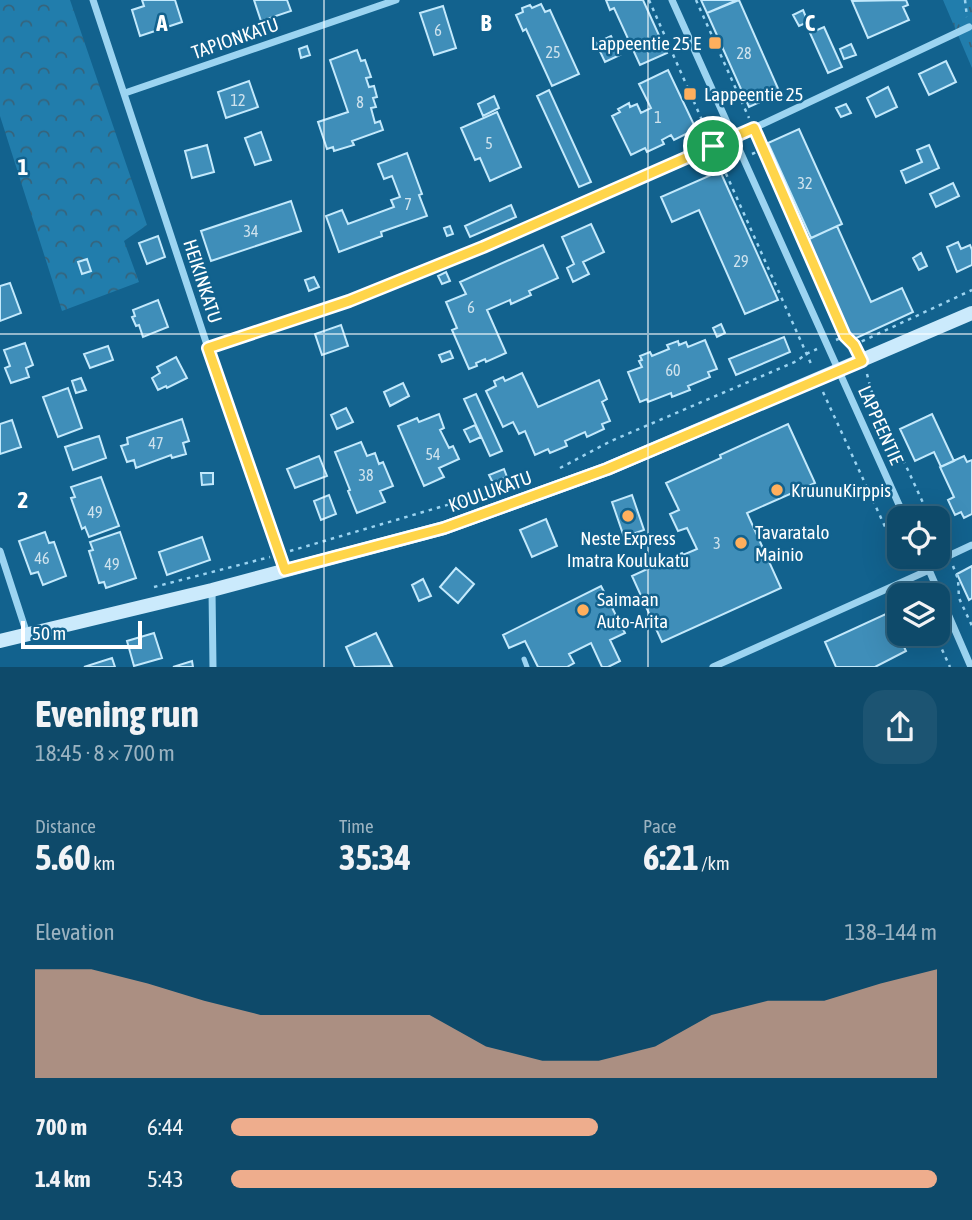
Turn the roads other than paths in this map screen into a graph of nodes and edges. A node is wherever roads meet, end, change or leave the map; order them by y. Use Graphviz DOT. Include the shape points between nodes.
graph roads {
  1 [pos="93,0"];
  2 [pos="396,0"];
  3 [pos="672,0"];
  4 [pos="969,27"];
  5 [pos="125,93"];
  6 [pos="733,138"];
  7 [pos="972,313"];
  8 [pos="208,348"];
  9 [pos="838,370"];
  10 [pos="900,506"];
  11 [pos="972,545"];
  12 [pos="0,551"];
  13 [pos="950,555"];
  14 [pos="926,569"];
  15 [pos="928,569"];
  16 [pos="285,570"];
  17 [pos="212,590"];
  18 [pos="27,634"];
  19 [pos="0,641"];
  20 [pos="524,659"];
  21 [pos="213,667"];
  22 [pos="527,667"];
  23 [pos="713,667"];
  24 [pos="971,667"];
  1 -- 5 [label="street, HEIKINKATU"];
  2 -- 5 [label="street, TAPIONKATU"];
  3 -- 6 [label="street, LAPPEENTIE"];
  4 -- 6 [label="street"];
  5 -- 8 [label="street, HEIKINKATU"];
  6 -- 8 [label="street" via="374,291"];
  6 -- 9 [label="street, LAPPEENTIE"];
  7 -- 9 [label="street, KOULUKATU"];
  8 -- 16 [label="street, HEIKINKATU"];
  9 -- 10 [label="street, LAPPEENTIE"];
  9 -- 16 [label="street, KOULUKATU" via="607,469 444,528"];
  11 -- 13 [label="street"];
  12 -- 18 [label="street"];
  14 -- 23 [label="street"];
  15 -- 24 [label="street"];
  16 -- 17 [label="street, KOULUKATU"];
  17 -- 18 [label="street, KOULUKATU"];
  17 -- 21 [label="street"];
  18 -- 19 [label="street, KOULUKATU"];
  20 -- 22 [label="lane"];
}
